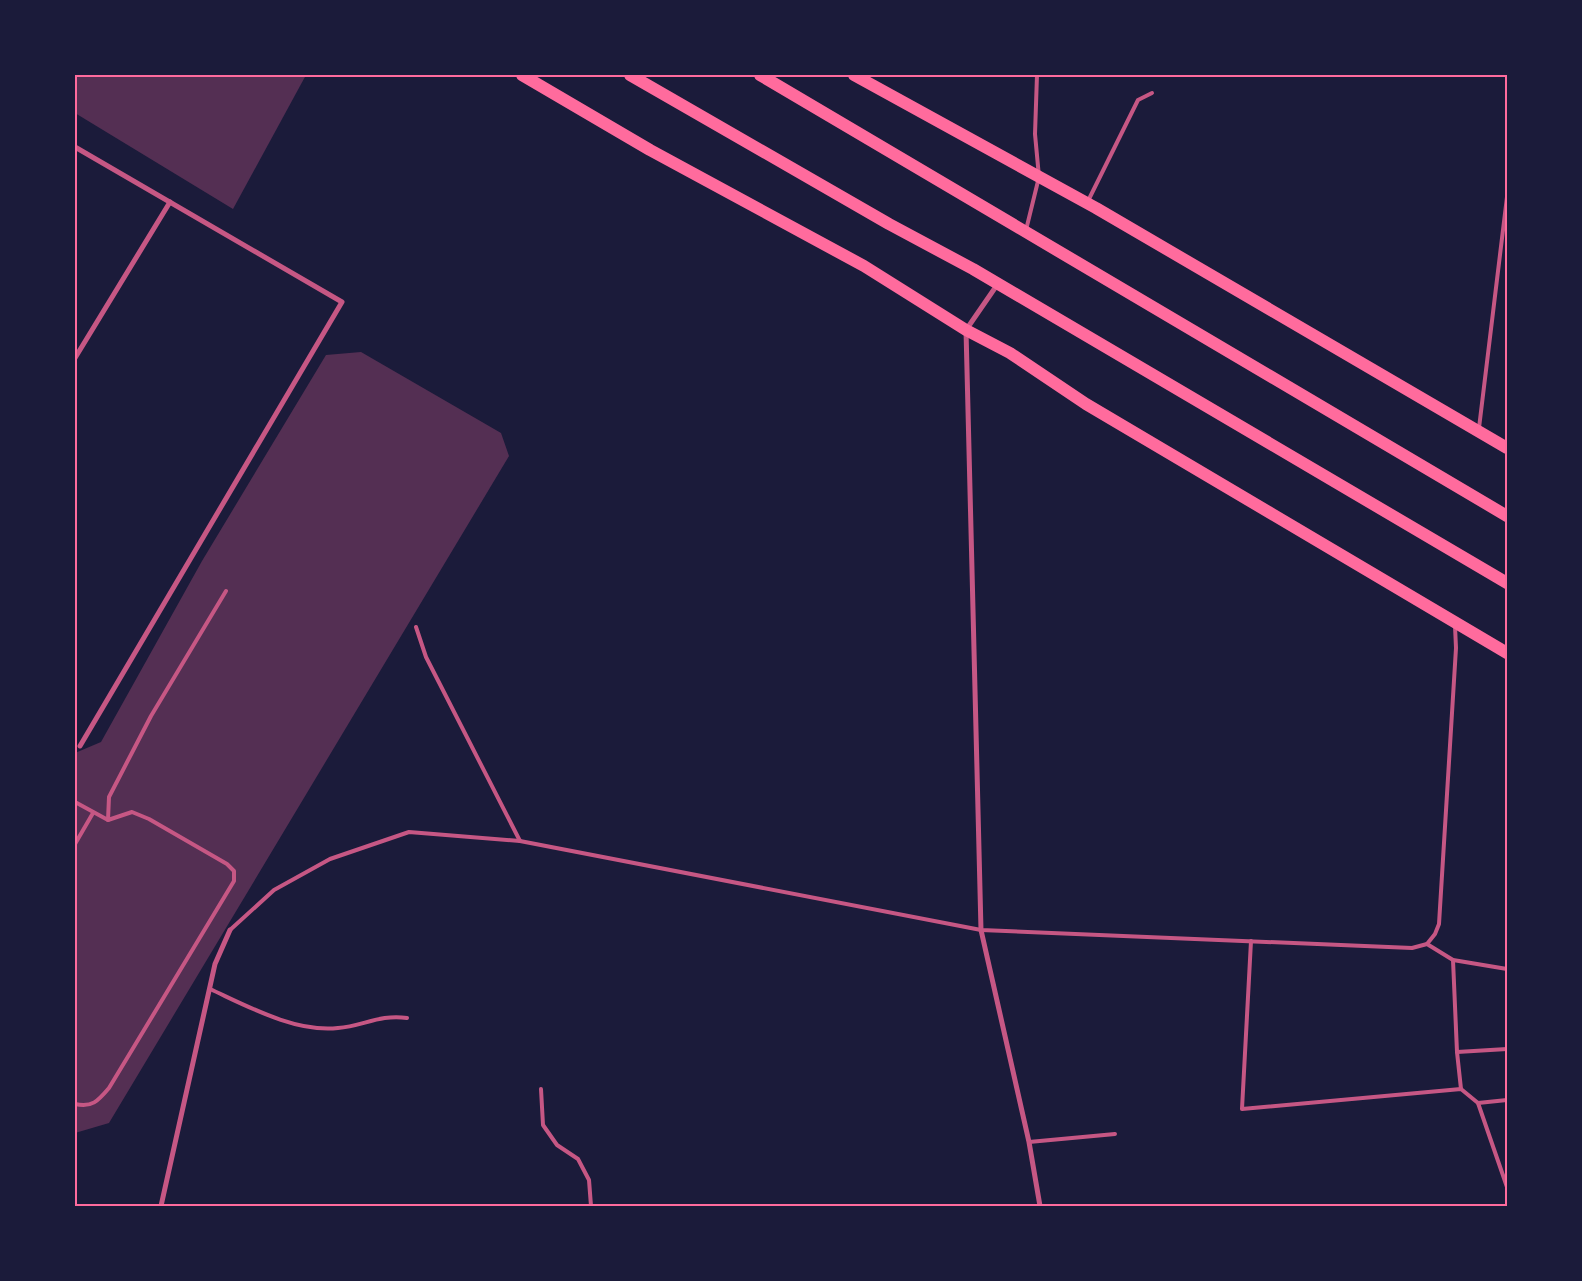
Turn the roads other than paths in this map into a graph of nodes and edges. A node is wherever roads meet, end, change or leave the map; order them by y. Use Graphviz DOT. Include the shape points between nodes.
graph roads {
  1 [pos="522,75"];
  2 [pos="630,75"];
  3 [pos="760,75"];
  4 [pos="854,75"];
  5 [pos="1037,75"];
  6 [pos="1152,93"];
  7 [pos="75,147"];
  8 [pos="1039,178"];
  9 [pos="1507,197"];
  10 [pos="170,202"];
  11 [pos="1087,203"];
  12 [pos="1025,232"];
  13 [pos="998,284"];
  14 [pos="966,330"];
  15 [pos="75,358"];
  16 [pos="1478,431"];
  17 [pos="1507,448"];
  18 [pos="1507,516"];
  19 [pos="1507,583"];
  20 [pos="226,591"];
  21 [pos="1455,623"];
  22 [pos="416,627"];
  23 [pos="1507,653"];
  24 [pos="78,745"];
  25 [pos="75,802"];
  26 [pos="93,813"];
  27 [pos="108,820"];
  28 [pos="520,841"];
  29 [pos="75,844"];
  30 [pos="230,930"];
  31 [pos="982,930"];
  32 [pos="1251,941"];
  33 [pos="1426,944"];
  34 [pos="1453,960"];
  35 [pos="1507,968"];
  36 [pos="210,989"];
  37 [pos="407,1018"];
  38 [pos="1507,1049"];
  39 [pos="1457,1052"];
  40 [pos="541,1089"];
  41 [pos="1461,1089"];
  42 [pos="1507,1100"];
  43 [pos="1478,1103"];
  44 [pos="75,1104"];
  45 [pos="1115,1134"];
  46 [pos="1029,1142"];
  47 [pos="1507,1186"];
  48 [pos="161,1206"];
  49 [pos="591,1206"];
  50 [pos="1040,1206"];
  1 -- 14 [label="main road" via="650,150 864,266"];
  2 -- 13 [label="main road"];
  3 -- 12 [label="main road"];
  4 -- 8 [label="main road"];
  5 -- 8 [label="lane" via="1035,134"];
  6 -- 11 [label="lane" via="1138,100"];
  7 -- 10 [label="street"];
  8 -- 11 [label="main road"];
  8 -- 12 [label="lane"];
  9 -- 16 [label="lane"];
  10 -- 15 [label="street"];
  10 -- 24 [label="street" via="342,302"];
  11 -- 16 [label="main road"];
  12 -- 18 [label="main road"];
  13 -- 14 [label="street"];
  13 -- 19 [label="main road"];
  14 -- 21 [label="main road" via="1010,353 1086,404"];
  14 -- 31 [label="street"];
  16 -- 17 [label="main road"];
  20 -- 27 [label="lane" via="147,724 109,798"];
  21 -- 23 [label="main road"];
  21 -- 33 [label="lane" via="1439,924"];
  22 -- 28 [label="lane" via="426,657"];
  25 -- 26 [label="lane"];
  26 -- 27 [label="lane"];
  26 -- 29 [label="lane"];
  27 -- 44 [label="lane" via="132,812 149,819 227,864 234,871 234,880 109,1088 98,1101 84,1106"];
  28 -- 30 [label="lane" via="409,832 330,859 274,890"];
  28 -- 31 [label="lane"];
  30 -- 36 [label="street" via="215,964"];
  31 -- 32 [label="lane"];
  31 -- 46 [label="street"];
  32 -- 33 [label="lane" via="1412,948"];
  32 -- 41 [label="lane" via="1242,1108"];
  33 -- 34 [label="lane"];
  34 -- 35 [label="lane"];
  34 -- 39 [label="lane"];
  36 -- 37 [label="lane" via="272,1017 316,1028 339,1028 394,1016"];
  36 -- 48 [label="street"];
  38 -- 39 [label="lane"];
  39 -- 41 [label="lane"];
  40 -- 49 [label="lane" via="542,1125 556,1145 578,1159 589,1180"];
  41 -- 43 [label="lane"];
  42 -- 43 [label="lane"];
  43 -- 47 [label="lane"];
  45 -- 46 [label="lane"];
  46 -- 50 [label="street"];
}
